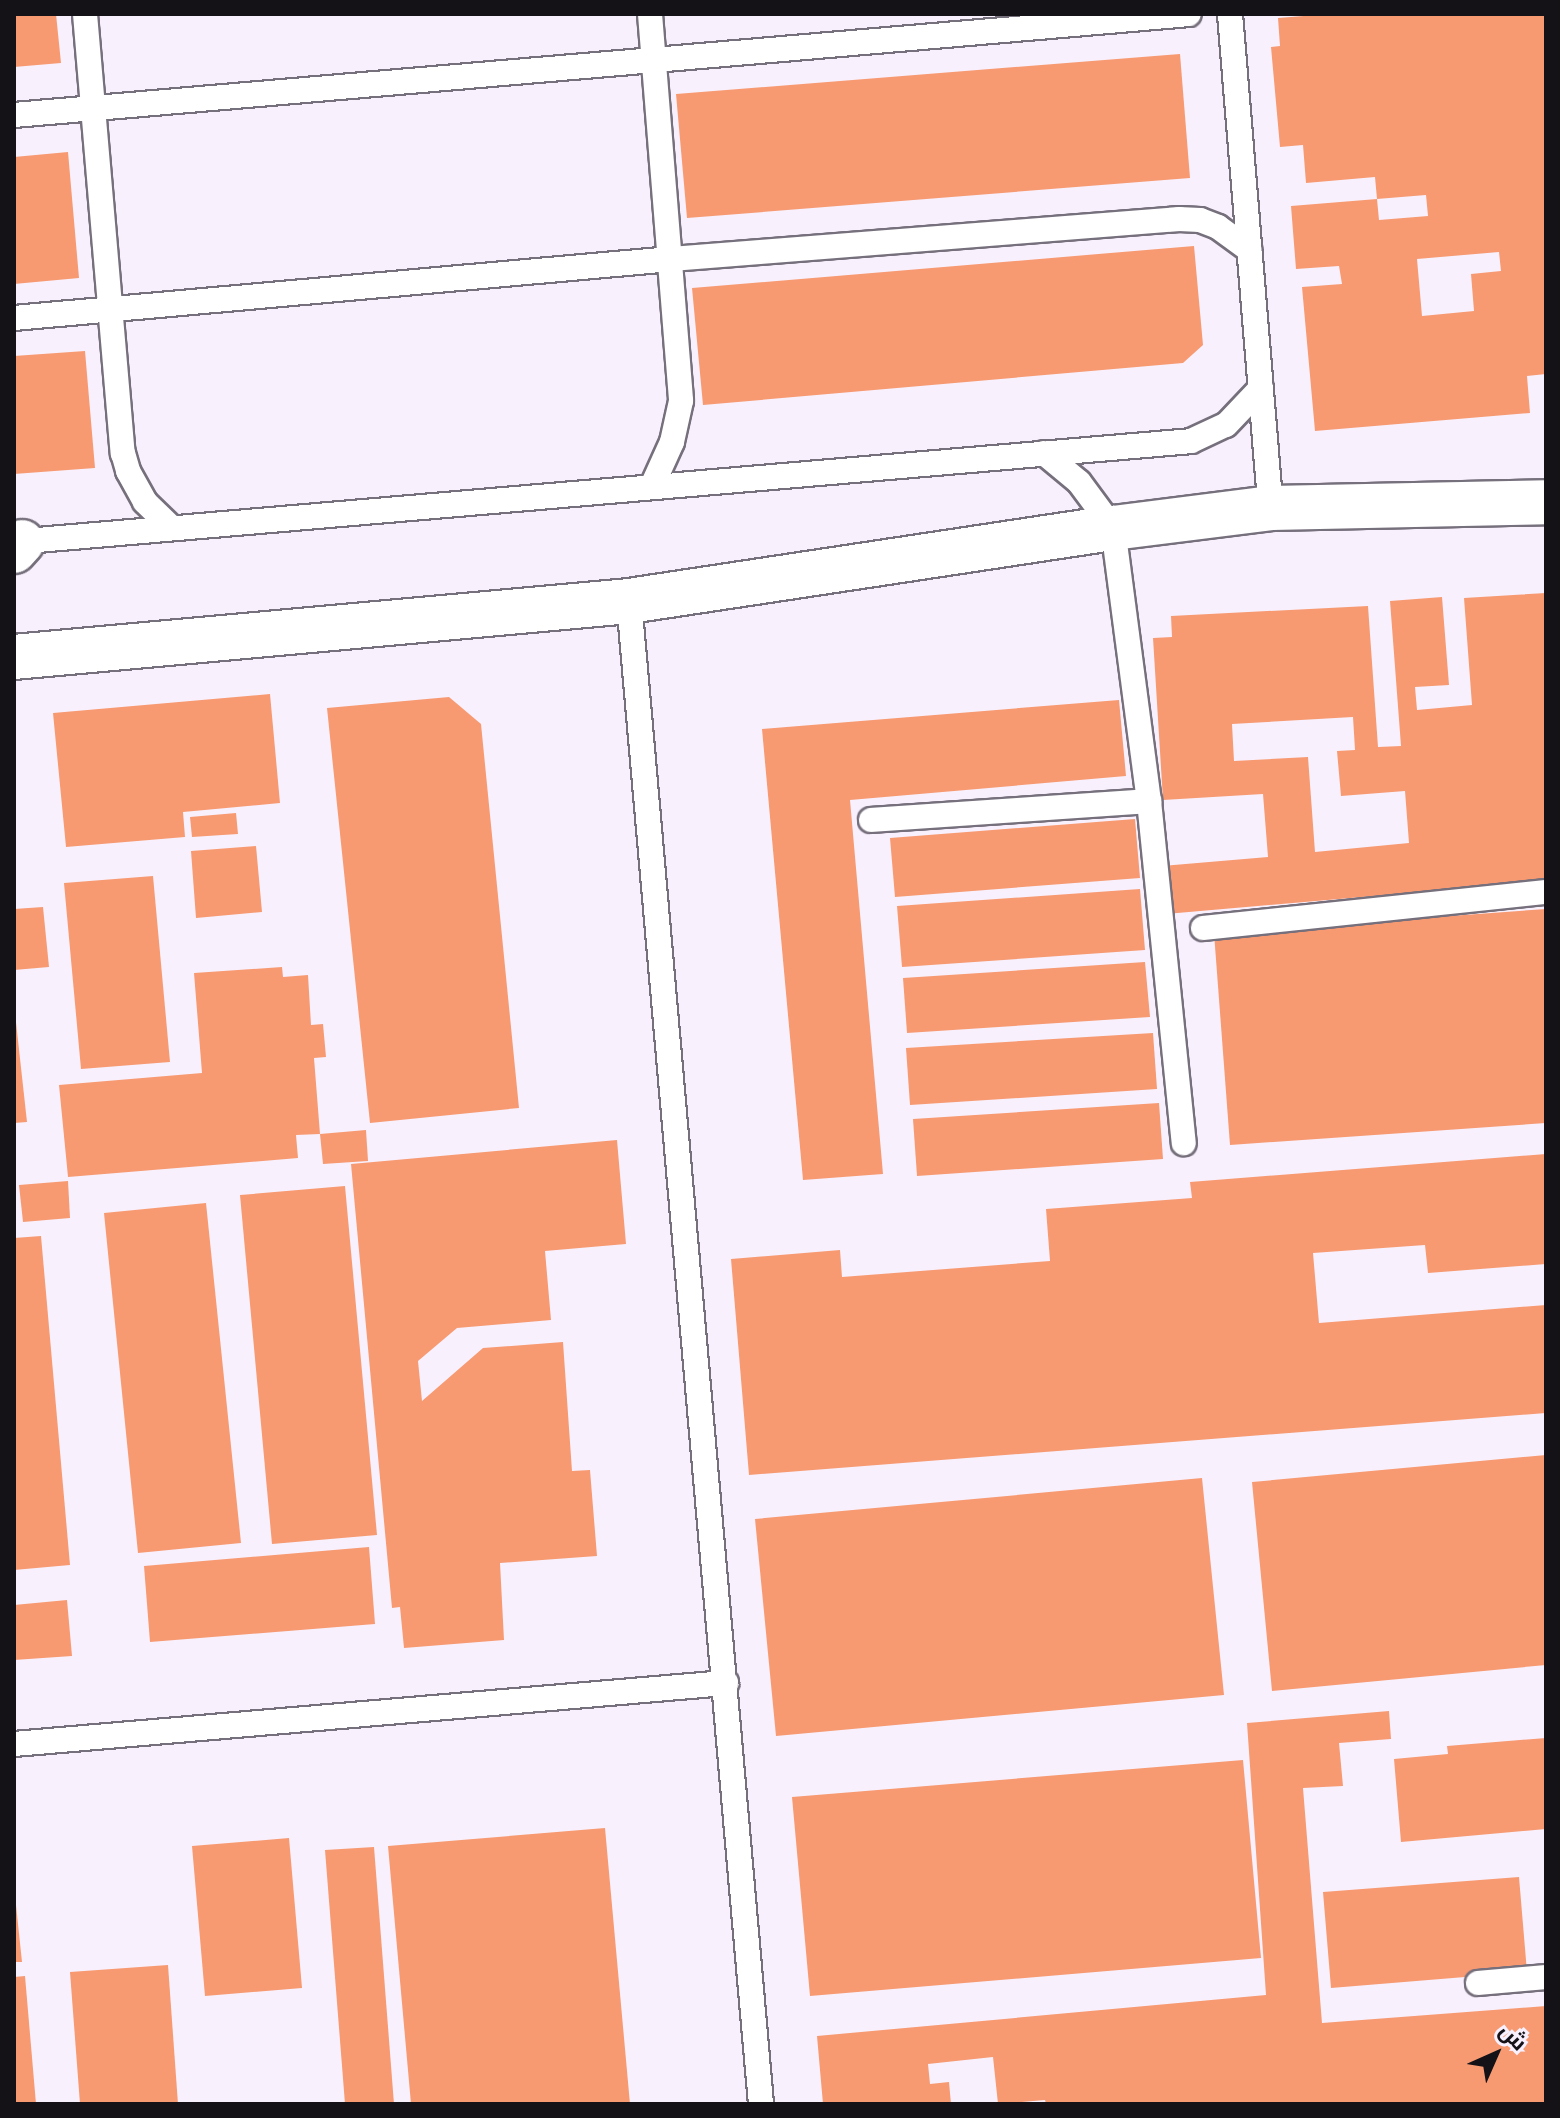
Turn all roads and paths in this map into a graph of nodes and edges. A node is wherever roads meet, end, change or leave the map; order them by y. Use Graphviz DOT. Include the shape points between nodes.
graph roads {
  1 [pos="85,14"];
  2 [pos="650,14"];
  3 [pos="1189,14"];
  4 [pos="1230,14"];
  5 [pos="654,61"];
  6 [pos="93,108"];
  7 [pos="14,115"];
  8 [pos="1250,250"];
  9 [pos="671,259"];
  10 [pos="112,309"];
  11 [pos="14,318"];
  12 [pos="1261,388"];
  13 [pos="1044,453"];
  14 [pos="652,486"];
  15 [pos="1546,502"];
  16 [pos="1271,508"];
  17 [pos="171,527"];
  18 [pos="1113,528"];
  19 [pos="17,545"];
  20 [pos="629,601"];
  21 [pos="14,657"];
  22 [pos="1149,801"];
  23 [pos="871,820"];
  24 [pos="1546,892"];
  25 [pos="1203,928"];
  26 [pos="1184,1143"];
  27 [pos="726,1683"];
  28 [pos="14,1744"];
  29 [pos="1546,1977"];
  30 [pos="1478,1983"];
  31 [pos="761,2104"];
  1 -- 6 [label="lane"];
  2 -- 5 [label="lane"];
  3 -- 5 [label="lane"];
  4 -- 8 [label="lane"];
  5 -- 6 [label="lane"];
  5 -- 9 [label="lane"];
  6 -- 7 [label="lane"];
  6 -- 10 [label="lane"];
  8 -- 9 [label="lane" via="1218,227 1179,219"];
  8 -- 12 [label="lane"];
  9 -- 10 [label="lane"];
  9 -- 14 [label="lane" via="681,401 672,442"];
  10 -- 11 [label="lane"];
  10 -- 17 [label="lane" via="128,471 145,502"];
  12 -- 13 [label="lane" via="1226,425 1191,441"];
  12 -- 16 [label="lane"];
  13 -- 14 [label="lane"];
  13 -- 18 [label="lane" via="1079,482"];
  14 -- 17 [label="lane"];
  15 -- 16 [label="street"];
  16 -- 18 [label="street"];
  17 -- 19 [label="lane"];
  18 -- 20 [label="street"];
  18 -- 22 [label="lane"];
  20 -- 21 [label="street"];
  20 -- 27 [label="lane"];
  22 -- 23 [label="lane"];
  22 -- 26 [label="lane"];
  24 -- 25 [label="lane"];
  27 -- 28 [label="lane"];
  27 -- 31 [label="lane"];
  29 -- 30 [label="lane"];
}
